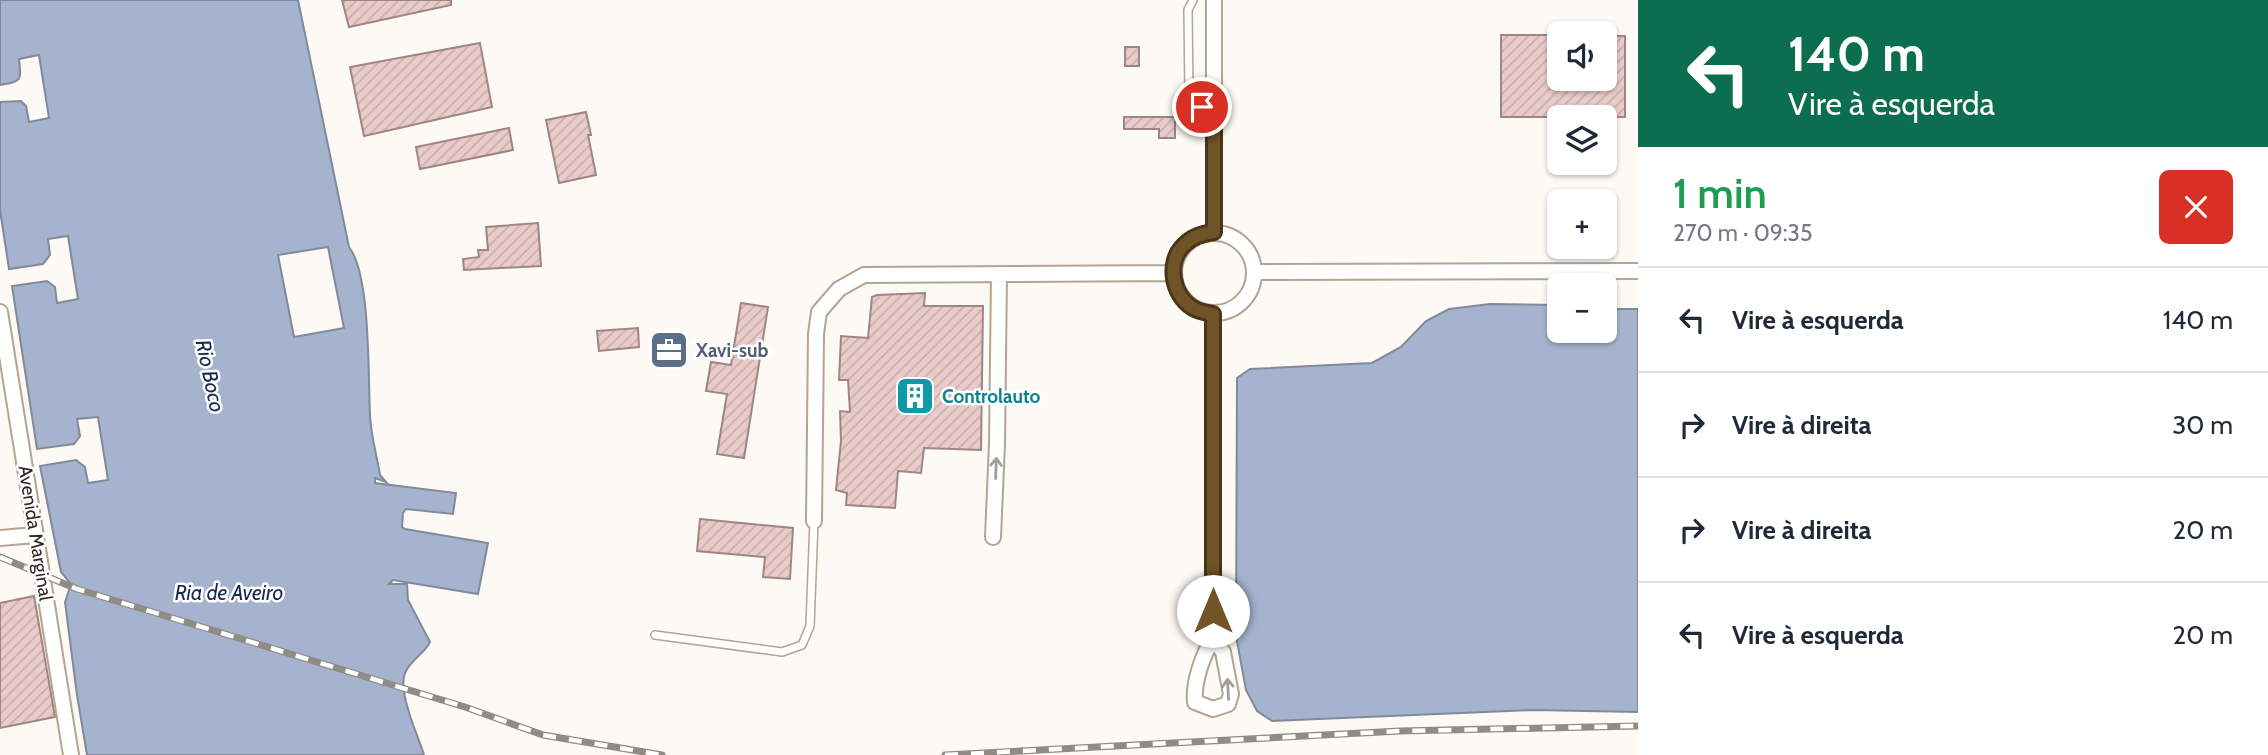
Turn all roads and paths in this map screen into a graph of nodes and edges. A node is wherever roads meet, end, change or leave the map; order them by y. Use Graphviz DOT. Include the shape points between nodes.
graph roads {
  1 [pos="1193,0"];
  2 [pos="1214,0"];
  3 [pos="1214,119"];
  4 [pos="1214,232"];
  5 [pos="1638,271"];
  6 [pos="1254,272"];
  7 [pos="1174,273"];
  8 [pos="999,274"];
  9 [pos="0,312"];
  10 [pos="1213,314"];
  11 [pos="814,521"];
  12 [pos="36,535"];
  13 [pos="993,537"];
  14 [pos="2,539"];
  15 [pos="655,635"];
  16 [pos="1213,638"];
  17 [pos="71,755"];
  1 -- 3 [label="lane" via="1188,10 1189,96"];
  2 -- 3 [label="street"];
  3 -- 4 [label="street"];
  4 -- 6 [label="street" via="1232,236 1246,247"];
  4 -- 7 [label="street" via="1196,236 1182,247"];
  5 -- 6 [label="street"];
  6 -- 10 [label="street" via="1246,298 1232,310"];
  7 -- 8 [label="street"];
  7 -- 10 [label="street" via="1182,298"];
  8 -- 11 [label="street" via="864,275 839,289 819,312"];
  13 -- 8 [label="street, one-way"];
  9 -- 12 [label="street, Avenida Marginal"];
  10 -- 16 [label="street"];
  11 -- 15 [label="lane" via="810,626 802,645 782,652"];
  12 -- 14 [label="street"];
  12 -- 17 [label="street, Avenida Marginal"];
}
